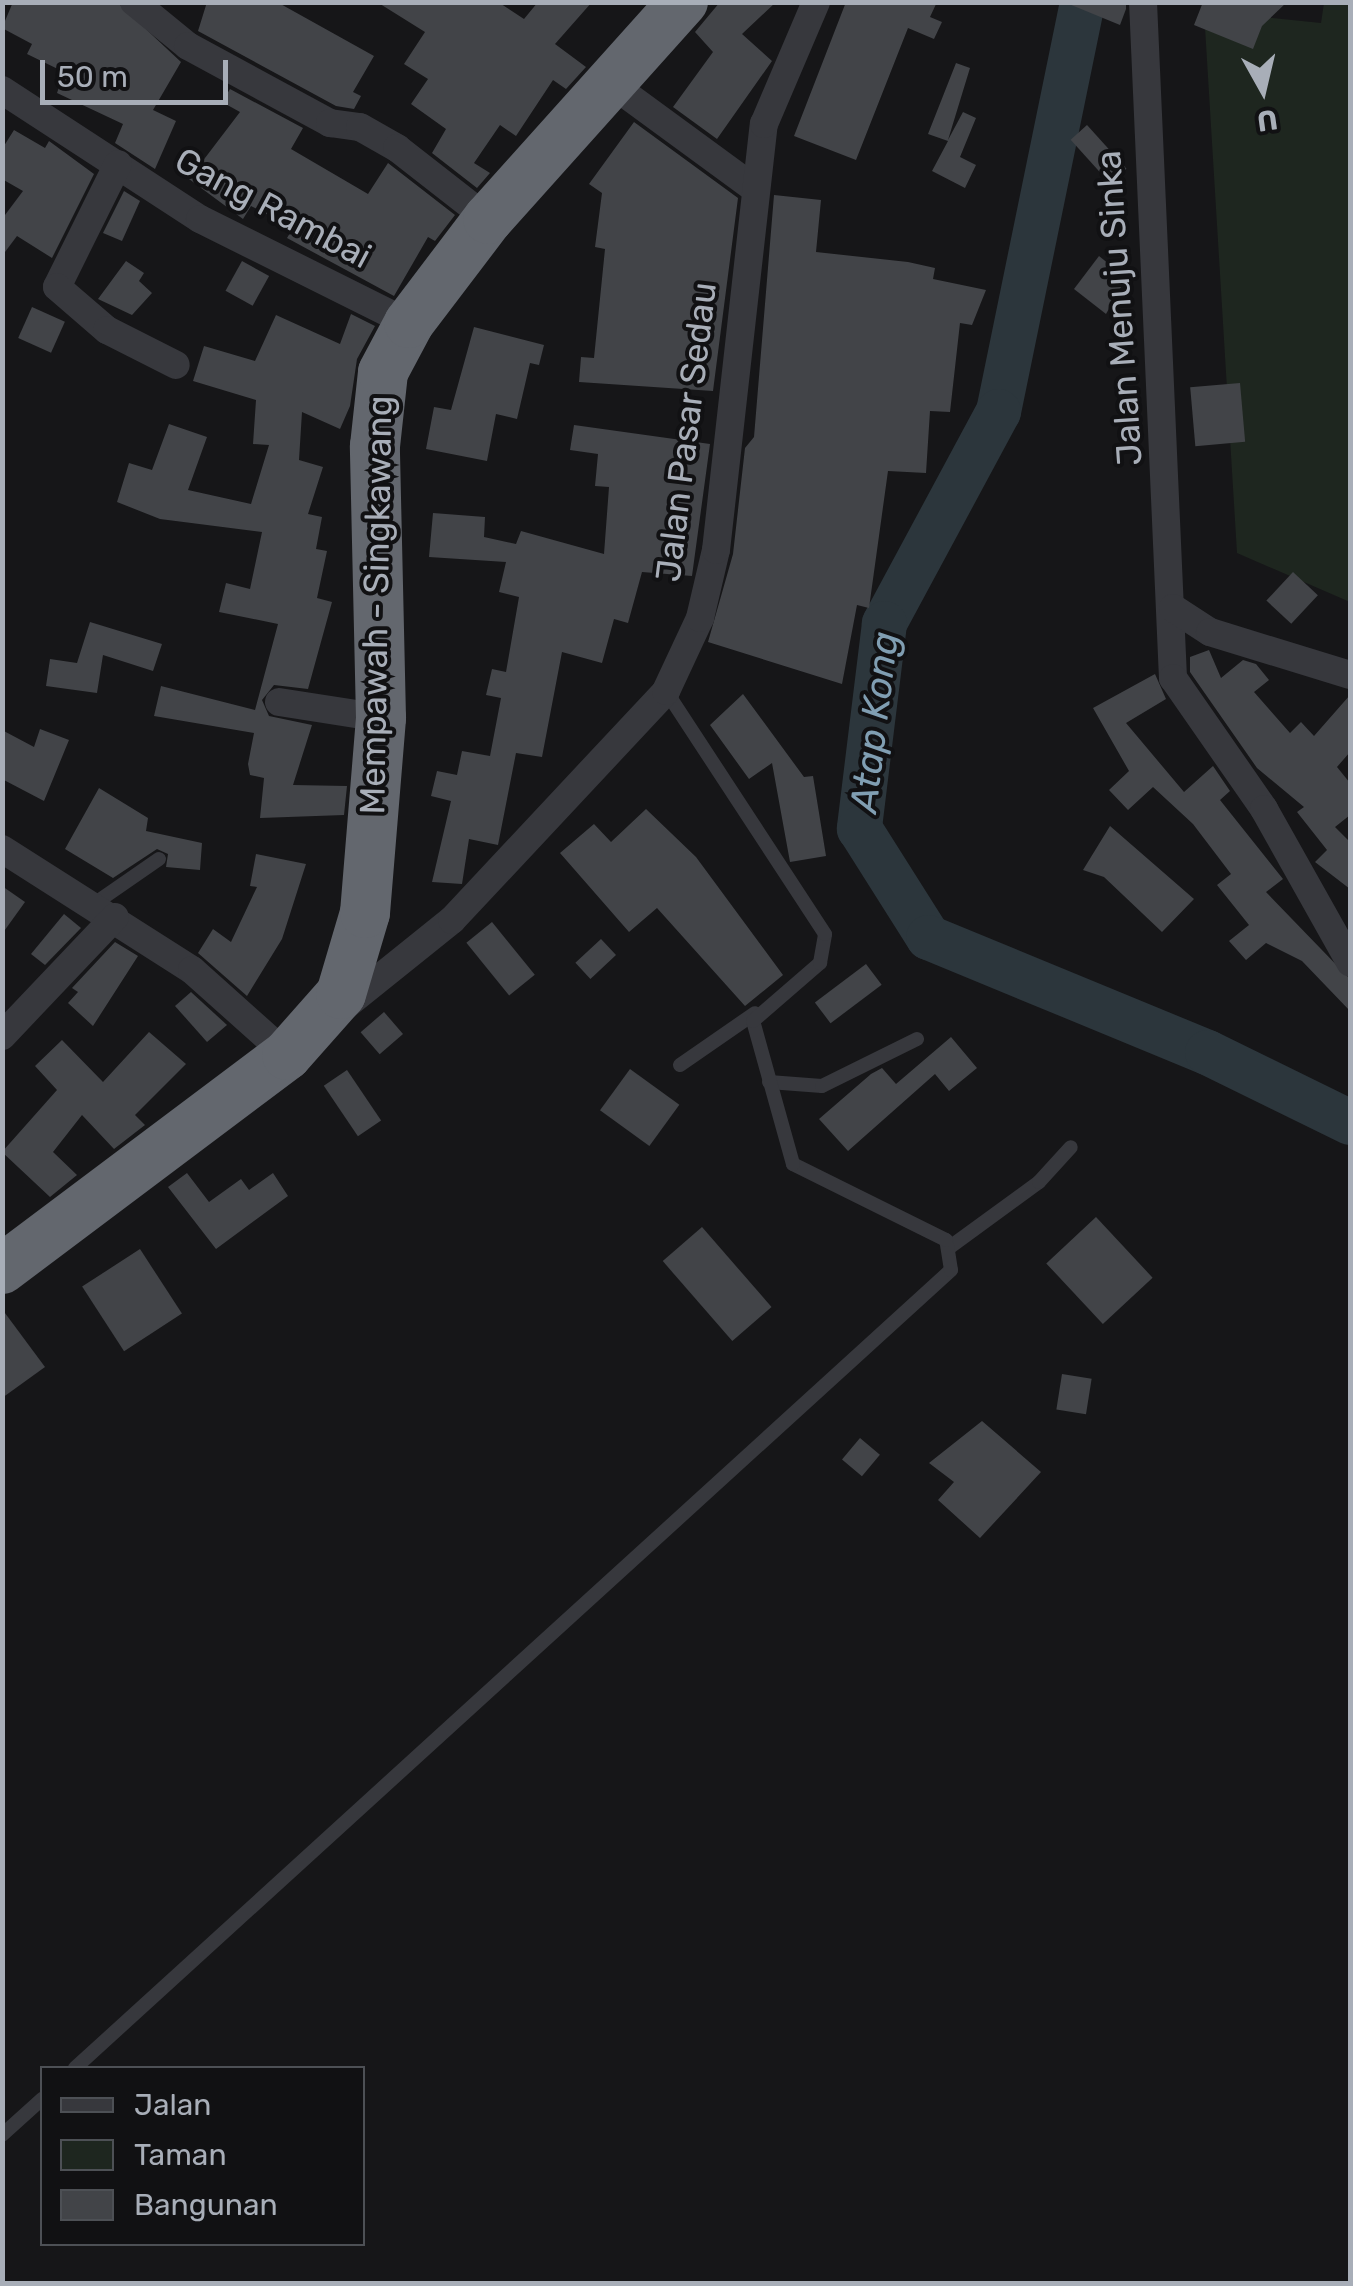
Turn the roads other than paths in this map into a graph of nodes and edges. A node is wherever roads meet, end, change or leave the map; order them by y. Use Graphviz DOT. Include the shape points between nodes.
graph roads {
  1 [pos="134,2"];
  2 [pos="683,2"];
  3 [pos="816,2"];
  4 [pos="1142,2"];
  5 [pos="609,82"];
  6 [pos="2,90"];
  7 [pos="118,164"];
  8 [pos="751,186"];
  9 [pos="488,219"];
  10 [pos="409,323"];
  11 [pos="176,365"];
  12 [pos="1173,608"];
  13 [pos="1350,674"];
  14 [pos="666,691"];
  15 [pos="278,702"];
  16 [pos="381,718"];
  17 [pos="2,849"];
  18 [pos="159,860"];
  19 [pos="104,910"];
  20 [pos="1350,962"];
  21 [pos="755,1012"];
  22 [pos="2,1036"];
  23 [pos="917,1039"];
  24 [pos="303,1041"];
  25 [pos="680,1065"];
  26 [pos="769,1082"];
  27 [pos="1072,1147"];
  28 [pos="950,1247"];
  29 [pos="2,1269"];
  30 [pos="77,2066"];
  31 [pos="40,2100"];
  32 [pos="2,2135"];
  1 -- 9 [label="street" via="188,46 330,123 397,148"];
  2 -- 5 [label="highway, Mempawah - Singkawang"];
  3 -- 8 [label="street, Jalan Pasar Sedau" via="764,124"];
  4 -- 12 [label="street, Jalan Menuju Sinka" via="1144,162 1162,314"];
  5 -- 8 [label="street"];
  5 -- 9 [label="highway, Mempawah - Singkawang"];
  6 -- 7 [label="street, Gang Rambai"];
  7 -- 10 [label="street, Gang Rambai" via="200,219"];
  7 -- 11 [label="street" via="57,287 107,330"];
  8 -- 14 [label="street, Jalan Pasar Sedau" via="716,550 700,618"];
  9 -- 10 [label="highway, Mempawah - Singkawang"];
  10 -- 16 [label="highway, Mempawah - Singkawang" via="377,402"];
  12 -- 13 [label="street" via="1210,632"];
  12 -- 20 [label="street, Jalan Menuju Sinka" via="1177,690 1264,809"];
  14 -- 21 [label="lane" via="825,934 820,963"];
  14 -- 24 [label="street, Jalan Pasar Sedau" via="452,920"];
  15 -- 16 [label="street"];
  16 -- 24 [label="highway, Mempawah - Singkawang" via="365,913 342,994"];
  17 -- 19 [label="street"];
  18 -- 19 [label="lane"];
  19 -- 22 [label="street"];
  19 -- 24 [label="street"];
  21 -- 25 [label="lane"];
  21 -- 26 [label="lane"];
  23 -- 26 [label="lane" via="822,1086"];
  24 -- 29 [label="highway, Mempawah - Singkawang"];
  26 -- 28 [label="lane" via="793,1164"];
  27 -- 28 [label="lane" via="1039,1182"];
  28 -- 30 [label="lane" via="943,1284"];
  31 -- 32 [label="lane"];
}
